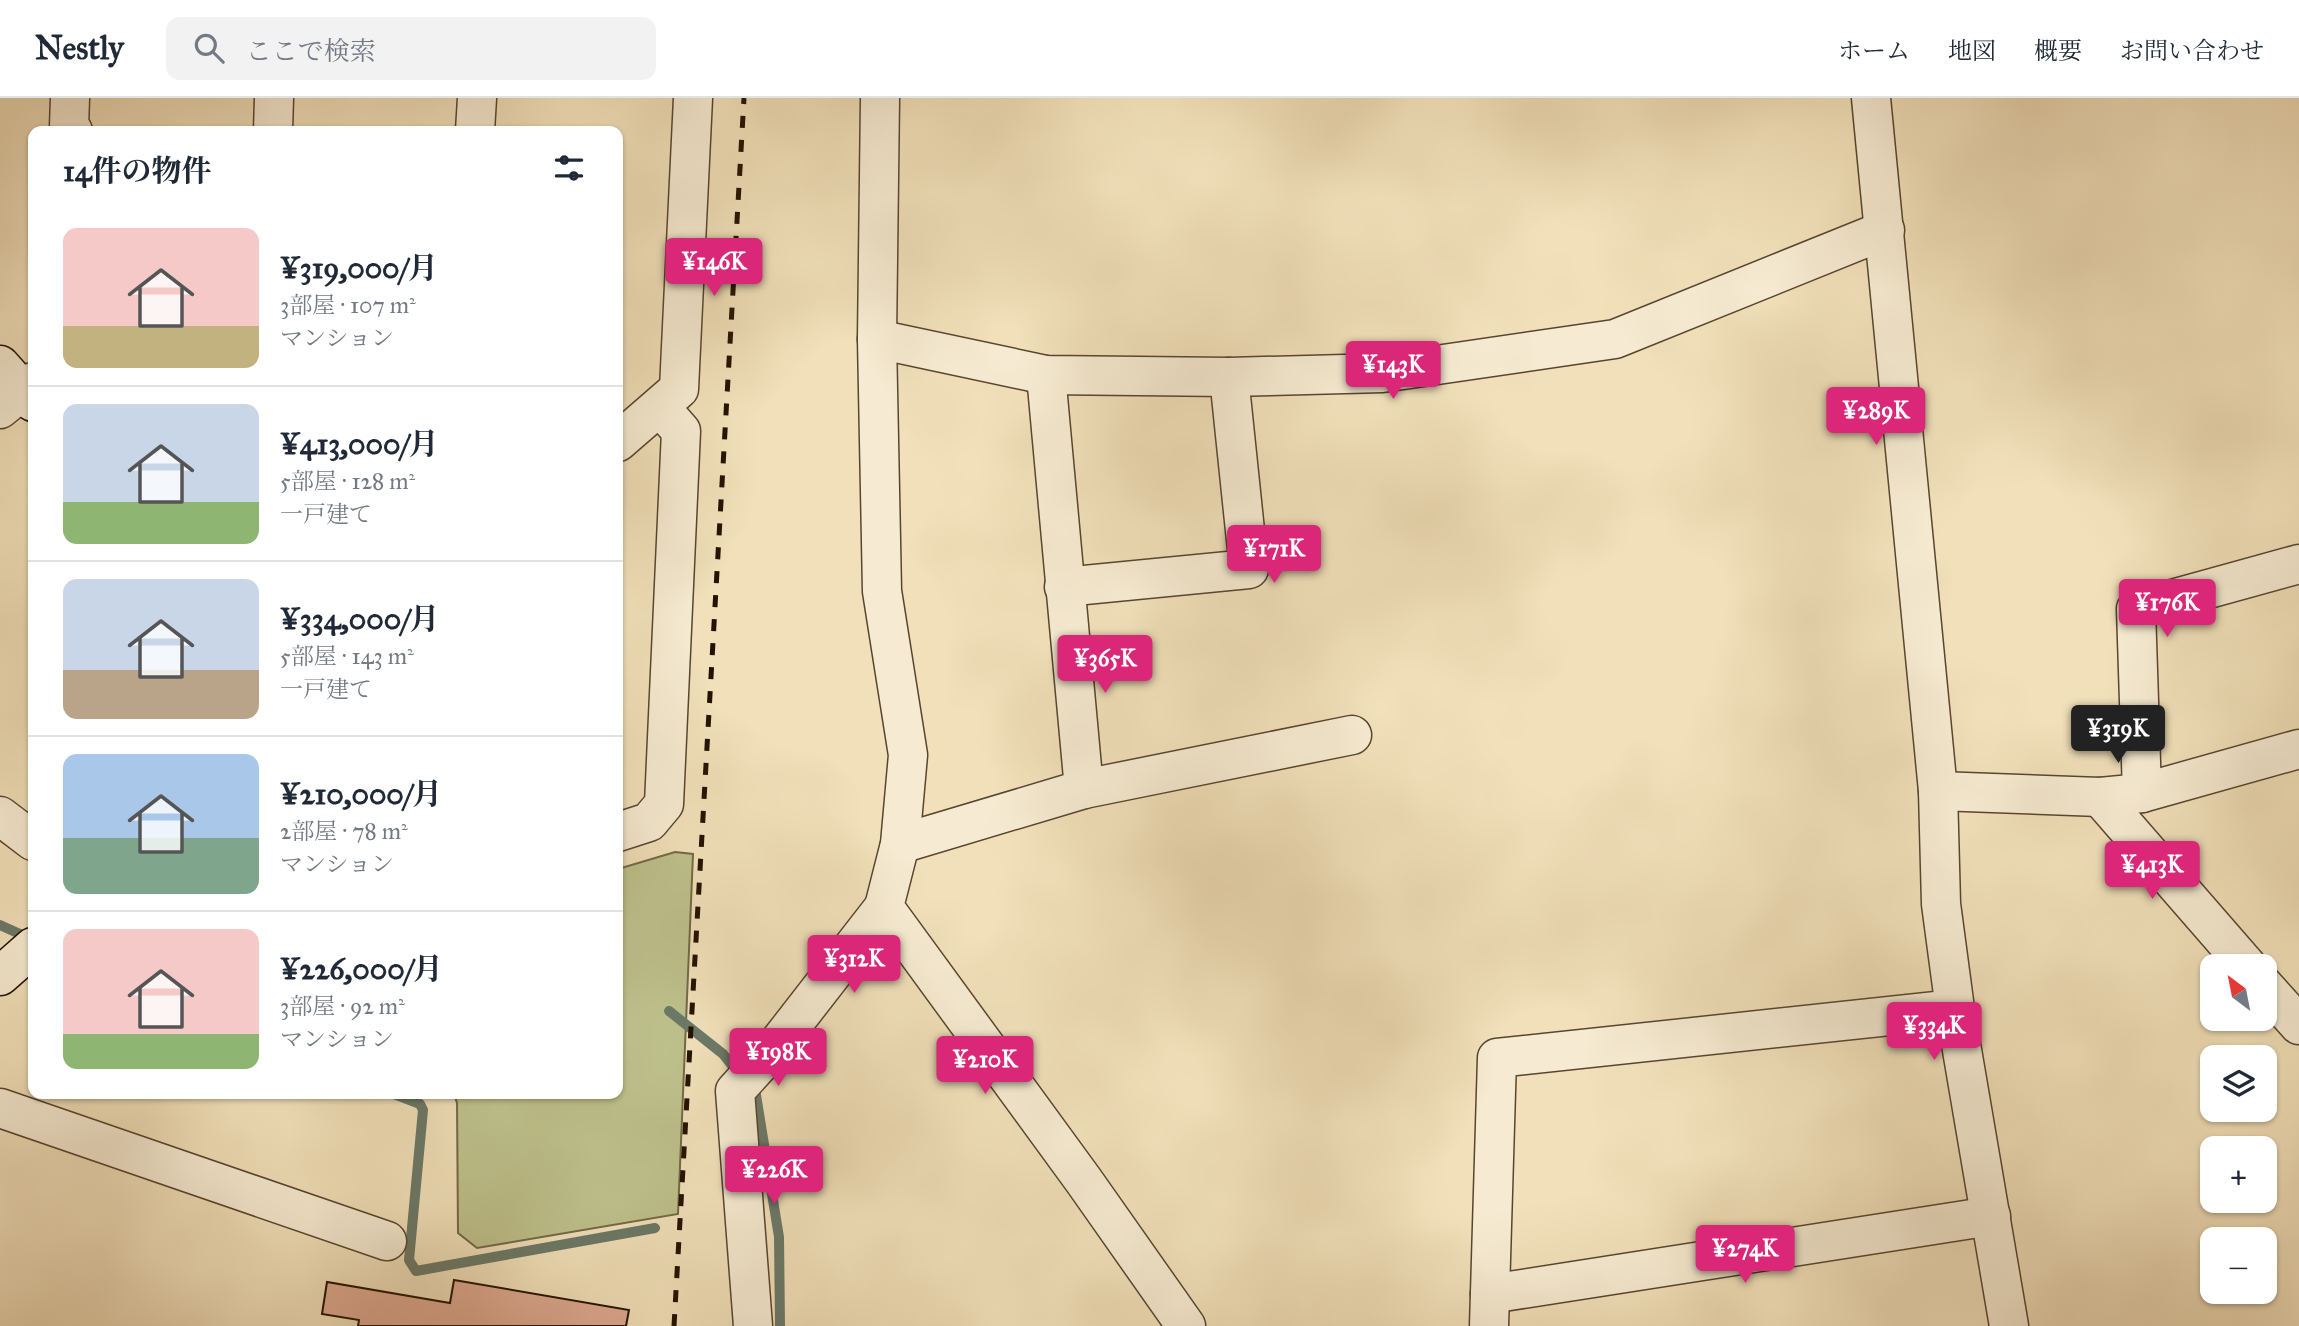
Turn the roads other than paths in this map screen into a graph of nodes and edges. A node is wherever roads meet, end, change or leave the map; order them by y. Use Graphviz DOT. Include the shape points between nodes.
graph roads {
  1 [pos="71,98"];
  2 [pos="274,98"];
  3 [pos="477,98"];
  4 [pos="693,98"];
  5 [pos="880,98"];
  6 [pos="1871,98"];
  7 [pos="69,126"];
  8 [pos="272,126"];
  9 [pos="475,126"];
  10 [pos="1885,230"];
  11 [pos="877,339"];
  12 [pos="1046,375"];
  13 [pos="1229,377"];
  14 [pos="660,407"];
  15 [pos="623,438"];
  16 [pos="2299,564"];
  17 [pos="1064,587"];
  18 [pos="1352,735"];
  19 [pos="2299,749"];
  20 [pos="1084,789"];
  21 [pos="1938,791"];
  22 [pos="2142,793"];
  23 [pos="2101,797"];
  24 [pos="0,816"];
  25 [pos="623,830"];
  26 [pos="28,837"];
  27 [pos="900,844"];
  28 [pos="884,907"];
  29 [pos="28,951"];
  30 [pos="2238,954"];
  31 [pos="0,976"];
  32 [pos="2277,1000"];
  33 [pos="1955,1009"];
  34 [pos="2299,1025"];
  35 [pos="0,1108"];
  36 [pos="1991,1216"];
  37 [pos="387,1241"];
  38 [pos="1490,1310"];
  39 [pos="753,1326"];
  40 [pos="1186,1326"];
  41 [pos="2010,1326"];
  1 -- 7 [label="street"];
  2 -- 8 [label="street"];
  3 -- 9 [label="street"];
  4 -- 14 [label="street" via="679,389"];
  5 -- 11 [label="street"];
  6 -- 10 [label="street"];
  10 -- 13 [label="street" via="1615,340 1382,373"];
  10 -- 21 [label="street"];
  11 -- 12 [label="street"];
  11 -- 27 [label="street" via="882,592 908,755"];
  12 -- 13 [label="street"];
  12 -- 17 [label="street"];
  13 -- 17 [label="street" via="1249,569"];
  14 -- 15 [label="street"];
  14 -- 25 [label="street" via="681,431 664,804 649,822"];
  16 -- 22 [label="street" via="2136,609"];
  17 -- 20 [label="street"];
  18 -- 20 [label="street"];
  19 -- 22 [label="street"];
  20 -- 27 [label="street"];
  21 -- 23 [label="street"];
  21 -- 33 [label="street" via="1941,904"];
  22 -- 23 [label="street"];
  23 -- 30 [label="street"];
  24 -- 26 [label="street"];
  27 -- 28 [label="street"];
  28 -- 39 [label="street" via="735,1091"];
  28 -- 40 [label="street"];
  29 -- 31 [label="street"];
  32 -- 34 [label="street"];
  33 -- 36 [label="street"];
  33 -- 38 [label="street" via="1497,1058"];
  35 -- 37 [label="street"];
  36 -- 38 [label="street"];
  36 -- 41 [label="street"];
}
